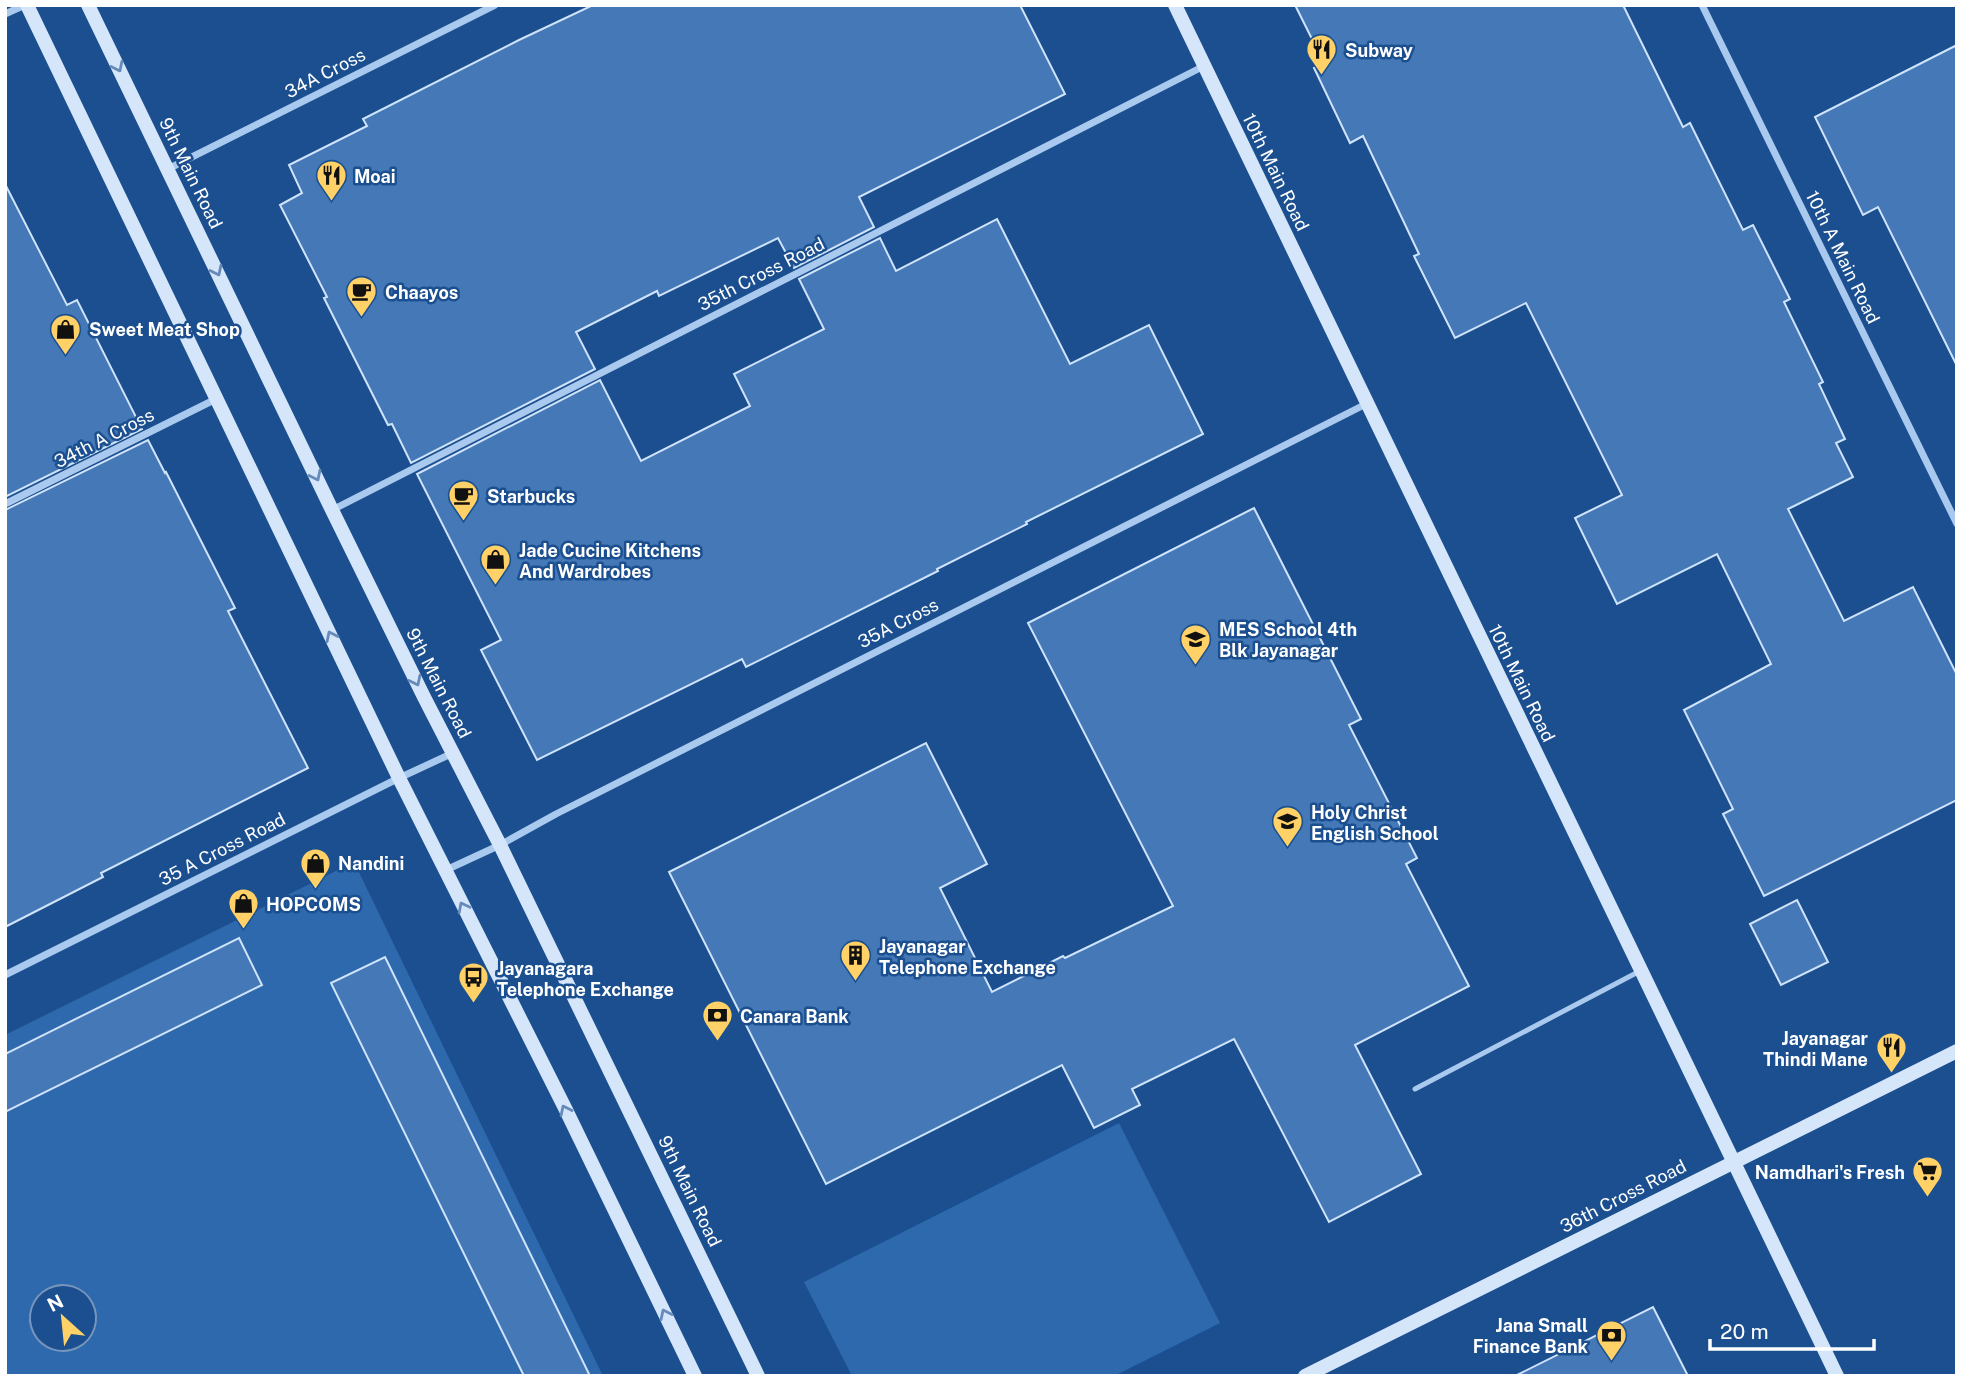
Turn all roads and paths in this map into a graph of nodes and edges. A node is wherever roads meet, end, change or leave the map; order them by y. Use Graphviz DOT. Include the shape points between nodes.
graph roads {
  1 [pos="26,5"];
  2 [pos="88,5"];
  3 [pos="495,5"];
  4 [pos="1174,5"];
  5 [pos="1702,5"];
  6 [pos="5,14"];
  7 [pos="1204,66"];
  8 [pos="168,169"];
  9 [pos="216,399"];
  10 [pos="1366,404"];
  11 [pos="5,504"];
  12 [pos="332,510"];
  13 [pos="1957,524"];
  14 [pos="453,753"];
  15 [pos="399,778"];
  16 [pos="500,845"];
  17 [pos="445,871"];
  18 [pos="1640,971"];
  19 [pos="5,975"];
  20 [pos="1957,1051"];
  21 [pos="1415,1090"];
  22 [pos="1733,1163"];
  23 [pos="695,1376"];
  24 [pos="758,1376"];
  25 [pos="1305,1376"];
  26 [pos="1837,1376"];
  1 -- 6 [label="street"];
  1 -- 9 [label="main road"];
  2 -- 8 [label="main road, 9th Main Road, one-way"];
  3 -- 8 [label="street, 34A Cross"];
  4 -- 7 [label="main road, 10th Main Road"];
  5 -- 13 [label="street, 10th A Main Road"];
  7 -- 10 [label="main road, 10th Main Road"];
  7 -- 12 [label="street, 35th Cross Road"];
  8 -- 12 [label="main road, 9th Main Road, one-way"];
  9 -- 11 [label="street, 34th A Cross"];
  15 -- 9 [label="main road, one-way"];
  10 -- 16 [label="street, 35A Cross"];
  10 -- 18 [label="main road, 10th Main Road"];
  12 -- 14 [label="main road, 9th Main Road, one-way"];
  14 -- 15 [label="street, 35 A Cross Road"];
  14 -- 16 [label="main road, 9th Main Road"];
  15 -- 17 [label="main road"];
  15 -- 19 [label="street, 35 A Cross Road"];
  16 -- 17 [label="street, 35A Cross"];
  16 -- 24 [label="main road, 9th Main Road"];
  23 -- 17 [label="main road, one-way"];
  18 -- 21 [label="lane"];
  18 -- 22 [label="main road, 10th Main Road"];
  20 -- 22 [label="main road, 36th Cross Road"];
  22 -- 25 [label="main road, 36th Cross Road"];
  22 -- 26 [label="main road, 10th Main Road"];
}
